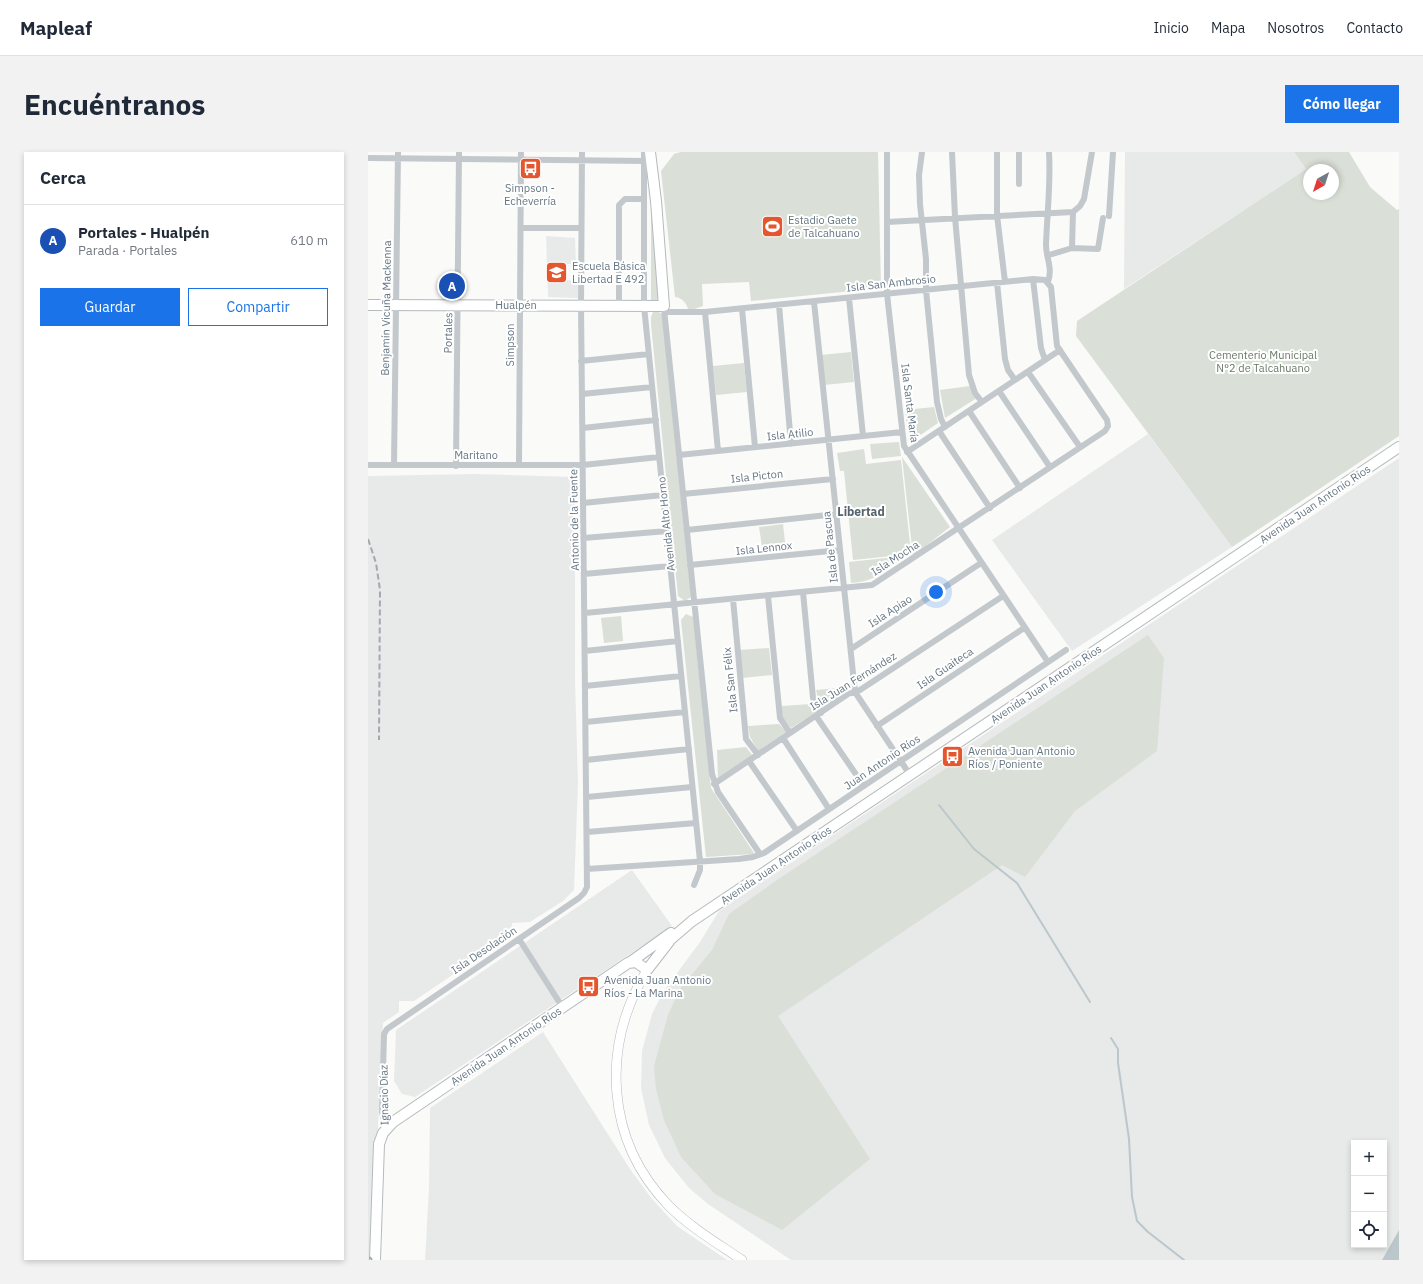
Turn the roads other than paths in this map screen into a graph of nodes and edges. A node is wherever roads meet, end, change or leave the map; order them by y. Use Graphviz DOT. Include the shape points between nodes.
graph roads {
  1 [pos="459,152"];
  2 [pos="521,152"];
  3 [pos="582,152"];
  4 [pos="644,152"];
  5 [pos="887,152"];
  6 [pos="922,152"];
  7 [pos="952,152"];
  8 [pos="997,152"];
  9 [pos="1019,152"];
  10 [pos="1049,152"];
  11 [pos="1092,152"];
  12 [pos="1113,152"];
  13 [pos="398,155"];
  14 [pos="368,158"];
  15 [pos="648,158"];
  16 [pos="459,159"];
  17 [pos="521,160"];
  18 [pos="582,160"];
  19 [pos="1019,184"];
  20 [pos="644,199"];
  21 [pos="1048,212"];
  22 [pos="1073,212"];
  23 [pos="997,214"];
  24 [pos="955,217"];
  25 [pos="921,219"];
  26 [pos="887,222"];
  27 [pos="520,228"];
  28 [pos="581,228"];
  29 [pos="1072,248"];
  30 [pos="1049,255"];
  31 [pos="1033,279"];
  32 [pos="1005,282"];
  33 [pos="1048,282"];
  34 [pos="997,283"];
  35 [pos="962,286"];
  36 [pos="926,290"];
  37 [pos="887,294"];
  38 [pos="849,298"];
  39 [pos="814,302"];
  40 [pos="368,304"];
  41 [pos="397,305"];
  42 [pos="458,305"];
  43 [pos="520,305"];
  44 [pos="779,305"];
  45 [pos="581,306"];
  46 [pos="619,306"];
  47 [pos="644,306"];
  48 [pos="664,309"];
  49 [pos="742,309"];
  50 [pos="705,312"];
  51 [pos="1060,350"];
  52 [pos="649,354"];
  53 [pos="582,360"];
  54 [pos="1045,360"];
  55 [pos="1028,372"];
  56 [pos="1014,380"];
  57 [pos="652,387"];
  58 [pos="999,391"];
  59 [pos="582,394"];
  60 [pos="982,402"];
  61 [pos="969,410"];
  62 [pos="656,420"];
  63 [pos="945,427"];
  64 [pos="582,428"];
  65 [pos="939,431"];
  66 [pos="902,432"];
  67 [pos="863,436"];
  68 [pos="829,440"];
  69 [pos="791,444"];
  70 [pos="1399,447"];
  71 [pos="755,448"];
  72 [pos="1080,448"];
  73 [pos="718,451"];
  74 [pos="907,452"];
  75 [pos="679,455"];
  76 [pos="659,457"];
  77 [pos="368,465"];
  78 [pos="394,465"];
  79 [pos="519,465"];
  80 [pos="583,465"];
  81 [pos="456,466"];
  82 [pos="1050,467"];
  83 [pos="833,479"];
  84 [pos="1020,488"];
  85 [pos="683,494"];
  86 [pos="663,495"];
  87 [pos="583,503"];
  88 [pos="990,508"];
  89 [pos="836,514"];
  90 [pos="958,529"];
  91 [pos="687,530"];
  92 [pos="667,531"];
  93 [pos="584,538"];
  94 [pos="840,550"];
  95 [pos="982,563"];
  96 [pos="690,565"];
  97 [pos="670,566"];
  98 [pos="584,574"];
  99 [pos="844,588"];
  100 [pos="804,592"];
  101 [pos="768,596"];
  102 [pos="1003,596"];
  103 [pos="733,599"];
  104 [pos="694,603"];
  105 [pos="674,604"];
  106 [pos="585,613"];
  107 [pos="1024,628"];
  108 [pos="678,641"];
  109 [pos="851,649"];
  110 [pos="1066,650"];
  111 [pos="585,651"];
  112 [pos="1048,662"];
  113 [pos="681,676"];
  114 [pos="586,686"];
  115 [pos="855,692"];
  116 [pos="685,712"];
  117 [pos="819,714"];
  118 [pos="586,722"];
  119 [pos="877,726"];
  120 [pos="790,733"];
  121 [pos="783,738"];
  122 [pos="689,749"];
  123 [pos="758,755"];
  124 [pos="586,760"];
  125 [pos="749,761"];
  126 [pos="900,761"];
  127 [pos="910,775"];
  128 [pos="714,784"];
  129 [pos="864,786"];
  130 [pos="692,787"];
  131 [pos="587,797"];
  132 [pos="829,809"];
  133 [pos="696,823"];
  134 [pos="797,831"];
  135 [pos="587,832"];
  136 [pos="760,854"];
  137 [pos="700,860"];
  138 [pos="588,869"];
  139 [pos="694,885"];
  140 [pos="587,887"];
  141 [pos="692,921"];
  142 [pos="518,939"];
  143 [pos="628,963"];
  144 [pos="647,970"];
  145 [pos="563,1008"];
  146 [pos="389,1026"];
  147 [pos="386,1129"];
  148 [pos="375,1260"];
  149 [pos="742,1260"];
  1 -- 16 [label="street, Portales"];
  2 -- 17 [label="street, Simpson"];
  3 -- 18 [label="street, Antonio de la Fuente"];
  4 -- 15 [label="street"];
  5 -- 26 [label="street, Isla Santa María"];
  6 -- 25 [label="street" via="919,175"];
  7 -- 24 [label="street"];
  8 -- 23 [label="street"];
  9 -- 19 [label="street"];
  10 -- 21 [label="street"];
  11 -- 22 [label="street" via="1084,199"];
  12 -- 29 [label="street" via="1100,246 1098,249"];
  13 -- 14 [label="street"];
  13 -- 16 [label="street"];
  13 -- 41 [label="street, Benjamín Vicuña Mackenna"];
  15 -- 18 [label="street"];
  15 -- 20 [label="street, Avenida Alto Horno"];
  15 -- 48 [label="main road, Avenida Alto Horno" via="657,208"];
  16 -- 17 [label="street"];
  16 -- 42 [label="street, Portales"];
  17 -- 18 [label="street"];
  17 -- 27 [label="street, Simpson"];
  18 -- 28 [label="street, Antonio de la Fuente"];
  20 -- 46 [label="street" via="625,199 619,205"];
  20 -- 47 [label="street, Avenida Alto Horno"];
  21 -- 22 [label="street"];
  21 -- 23 [label="street"];
  21 -- 30 [label="street" via="1046,247"];
  22 -- 29 [label="street"];
  23 -- 24 [label="street"];
  23 -- 32 [label="street"];
  24 -- 25 [label="street"];
  24 -- 35 [label="street"];
  25 -- 26 [label="street"];
  25 -- 36 [label="street" via="926,260"];
  26 -- 37 [label="street, Isla Santa María"];
  27 -- 28 [label="street"];
  27 -- 43 [label="street, Simpson"];
  28 -- 45 [label="street, Antonio de la Fuente"];
  29 -- 30 [label="street"];
  30 -- 33 [label="street"];
  31 -- 32 [label="street, Isla San Ambrosio"];
  31 -- 33 [label="street, Isla San Ambrosio"];
  31 -- 54 [label="street" via="1040,348"];
  32 -- 34 [label="street, Isla San Ambrosio"];
  33 -- 51 [label="street" via="1051,287 1056,342"];
  34 -- 35 [label="street, Isla San Ambrosio"];
  34 -- 56 [label="street" via="1005,359"];
  35 -- 36 [label="street, Isla San Ambrosio"];
  35 -- 60 [label="street" via="969,375 975,393"];
  36 -- 37 [label="street, Isla San Ambrosio"];
  36 -- 63 [label="street" via="937,402"];
  37 -- 38 [label="street, Isla San Ambrosio"];
  37 -- 66 [label="street, Isla Santa María"];
  38 -- 39 [label="street, Isla San Ambrosio"];
  38 -- 67 [label="street"];
  39 -- 44 [label="street, Isla San Ambrosio"];
  39 -- 68 [label="street, Isla de Pascua"];
  40 -- 41 [label="main road, Hualpén"];
  41 -- 42 [label="main road, Hualpén"];
  41 -- 78 [label="street, Benjamín Vicuña Mackenna"];
  42 -- 43 [label="main road, Hualpén"];
  42 -- 81 [label="street, Portales"];
  43 -- 45 [label="main road, Hualpén"];
  43 -- 79 [label="street, Simpson"];
  44 -- 49 [label="street, Isla San Ambrosio"];
  44 -- 69 [label="street"];
  45 -- 46 [label="main road, Hualpén"];
  45 -- 53 [label="street, Antonio de la Fuente"];
  46 -- 47 [label="main road, Hualpén"];
  47 -- 48 [label="main road, Hualpén"];
  47 -- 52 [label="street, Avenida Alto Horno"];
  48 -- 50 [label="street, Isla San Ambrosio"];
  48 -- 75 [label="street, Avenida Alto Horno"];
  49 -- 50 [label="street, Isla San Ambrosio"];
  49 -- 71 [label="street"];
  50 -- 73 [label="street"];
  51 -- 54 [label="street"];
  51 -- 72 [label="street, Isla Mocha" via="1107,420 1108,426 1105,431"];
  52 -- 53 [label="street"];
  52 -- 57 [label="street, Avenida Alto Horno"];
  53 -- 59 [label="street, Antonio de la Fuente"];
  54 -- 55 [label="street"];
  55 -- 56 [label="street"];
  55 -- 72 [label="street"];
  56 -- 58 [label="street"];
  57 -- 59 [label="street"];
  57 -- 62 [label="street, Avenida Alto Horno"];
  58 -- 60 [label="street"];
  58 -- 82 [label="street"];
  59 -- 64 [label="street, Antonio de la Fuente"];
  60 -- 61 [label="street"];
  61 -- 63 [label="street"];
  61 -- 84 [label="street"];
  62 -- 64 [label="street"];
  62 -- 76 [label="street, Avenida Alto Horno"];
  63 -- 65 [label="street"];
  64 -- 80 [label="street, Antonio de la Fuente"];
  65 -- 74 [label="street"];
  65 -- 88 [label="street"];
  66 -- 67 [label="street, Isla Atilio"];
  66 -- 74 [label="street, Isla Santa María"];
  67 -- 68 [label="street, Isla Atilio"];
  68 -- 69 [label="street, Isla Atilio"];
  68 -- 83 [label="street, Isla de Pascua"];
  69 -- 71 [label="street, Isla Atilio"];
  70 -- 127 [label="main road, Avenida Juan Antonio Ríos"];
  71 -- 73 [label="street, Isla Atilio"];
  72 -- 82 [label="street, Isla Mocha"];
  73 -- 75 [label="street, Isla Atilio"];
  74 -- 90 [label="street, Isla Santa María"];
  75 -- 85 [label="street, Avenida Alto Horno"];
  76 -- 80 [label="street"];
  76 -- 86 [label="street, Avenida Alto Horno"];
  77 -- 78 [label="street, Maritano"];
  78 -- 81 [label="street, Maritano"];
  79 -- 80 [label="street, Maritano"];
  79 -- 81 [label="street, Maritano"];
  80 -- 87 [label="street, Antonio de la Fuente"];
  82 -- 84 [label="street, Isla Mocha"];
  83 -- 85 [label="street, Isla Picton"];
  83 -- 89 [label="street, Isla de Pascua"];
  84 -- 88 [label="street, Isla Mocha"];
  85 -- 91 [label="street, Avenida Alto Horno"];
  86 -- 87 [label="street"];
  86 -- 92 [label="street, Avenida Alto Horno"];
  87 -- 93 [label="street, Antonio de la Fuente"];
  88 -- 90 [label="street, Isla Mocha"];
  89 -- 91 [label="street"];
  89 -- 94 [label="street, Isla de Pascua"];
  90 -- 95 [label="street, Isla Santa María"];
  90 -- 99 [label="street, Isla Mocha" via="878,582 867,586"];
  91 -- 96 [label="street, Avenida Alto Horno"];
  92 -- 93 [label="street"];
  92 -- 97 [label="street, Avenida Alto Horno"];
  93 -- 98 [label="street, Antonio de la Fuente"];
  94 -- 96 [label="street, Isla Lennox"];
  94 -- 99 [label="street, Isla de Pascua"];
  95 -- 102 [label="street, Isla Santa María"];
  95 -- 109 [label="street, Isla Apiao"];
  96 -- 104 [label="street, Avenida Alto Horno"];
  97 -- 98 [label="street"];
  97 -- 105 [label="street, Avenida Alto Horno"];
  98 -- 106 [label="street, Antonio de la Fuente"];
  99 -- 100 [label="street, Isla Mocha"];
  99 -- 109 [label="street, Isla de Pascua"];
  100 -- 101 [label="street, Isla Mocha"];
  100 -- 117 [label="street" via="813,698"];
  101 -- 103 [label="street, Isla Mocha"];
  101 -- 120 [label="street" via="780,718"];
  102 -- 107 [label="street, Isla Santa María"];
  102 -- 115 [label="street, Isla Juan Fernández"];
  103 -- 104 [label="street, Isla Mocha"];
  103 -- 123 [label="street, Isla San Félix" via="746,737 748,744"];
  104 -- 105 [label="street, Isla Mocha"];
  104 -- 128 [label="street, Avenida Alto Horno"];
  105 -- 106 [label="street, Isla Mocha"];
  105 -- 108 [label="street, Avenida Alto Horno"];
  106 -- 111 [label="street, Antonio de la Fuente"];
  107 -- 112 [label="street, Isla Santa María"];
  107 -- 119 [label="street, Isla Guaiteca"];
  108 -- 111 [label="street"];
  108 -- 113 [label="street, Avenida Alto Horno"];
  109 -- 115 [label="street, Isla de Pascua"];
  110 -- 112 [label="street, Juan Antonio Ríos"];
  111 -- 114 [label="street, Antonio de la Fuente"];
  112 -- 126 [label="street, Juan Antonio Ríos"];
  113 -- 114 [label="street"];
  113 -- 116 [label="street, Avenida Alto Horno"];
  114 -- 118 [label="street, Antonio de la Fuente"];
  115 -- 117 [label="street, Isla Juan Fernández"];
  115 -- 119 [label="street, Isla de Pascua"];
  116 -- 118 [label="street"];
  116 -- 122 [label="street, Avenida Alto Horno"];
  117 -- 120 [label="street, Isla Juan Fernández"];
  117 -- 129 [label="street"];
  118 -- 124 [label="street, Antonio de la Fuente"];
  119 -- 126 [label="street, Isla de Pascua"];
  120 -- 121 [label="street, Isla Juan Fernández"];
  121 -- 123 [label="street, Isla Juan Fernández"];
  121 -- 132 [label="street"];
  122 -- 124 [label="street"];
  122 -- 130 [label="street, Avenida Alto Horno"];
  123 -- 125 [label="street, Isla Juan Fernández"];
  124 -- 131 [label="street, Antonio de la Fuente"];
  125 -- 128 [label="street, Isla Juan Fernández"];
  125 -- 134 [label="street"];
  126 -- 127 [label="street, Isla de Pascua"];
  126 -- 129 [label="street, Juan Antonio Ríos"];
  127 -- 141 [label="main road, Avenida Juan Antonio Ríos"];
  128 -- 136 [label="street, Avenida Alto Horno"];
  129 -- 132 [label="street, Juan Antonio Ríos"];
  130 -- 131 [label="street"];
  130 -- 133 [label="street, Avenida Alto Horno"];
  131 -- 135 [label="street, Antonio de la Fuente"];
  132 -- 134 [label="street, Juan Antonio Ríos"];
  133 -- 135 [label="street"];
  133 -- 137 [label="street, Avenida Alto Horno"];
  134 -- 136 [label="street, Juan Antonio Ríos"];
  135 -- 138 [label="street, Antonio de la Fuente"];
  136 -- 137 [label="street, Juan Antonio Ríos" via="739,859 708,862"];
  137 -- 138 [label="street"];
  137 -- 139 [label="street, Avenida Alto Horno" via="700,870"];
  138 -- 140 [label="street, Antonio de la Fuente"];
  140 -- 142 [label="street, Isla Desolación" via="579,898"];
  141 -- 143 [label="main road, Avenida Juan Antonio Ríos"];
  141 -- 144 [label="main road" via="672,939"];
  142 -- 145 [label="street"];
  142 -- 146 [label="street, Isla Desolación"];
  143 -- 144 [label="main road" via="636,962"];
  143 -- 145 [label="main road, Avenida Juan Antonio Ríos"];
  144 -- 149 [label="main road" via="629,1004 617,1051 616,1089 626,1136 638,1163 662,1198 696,1228"];
  145 -- 147 [label="main road, Avenida Juan Antonio Ríos" via="398,1118"];
  146 -- 147 [label="street, Ignacio Díaz" via="384,1034 382,1112"];
  147 -- 148 [label="main road, Ignacio Díaz" via="381,1136 379,1148"];
}
